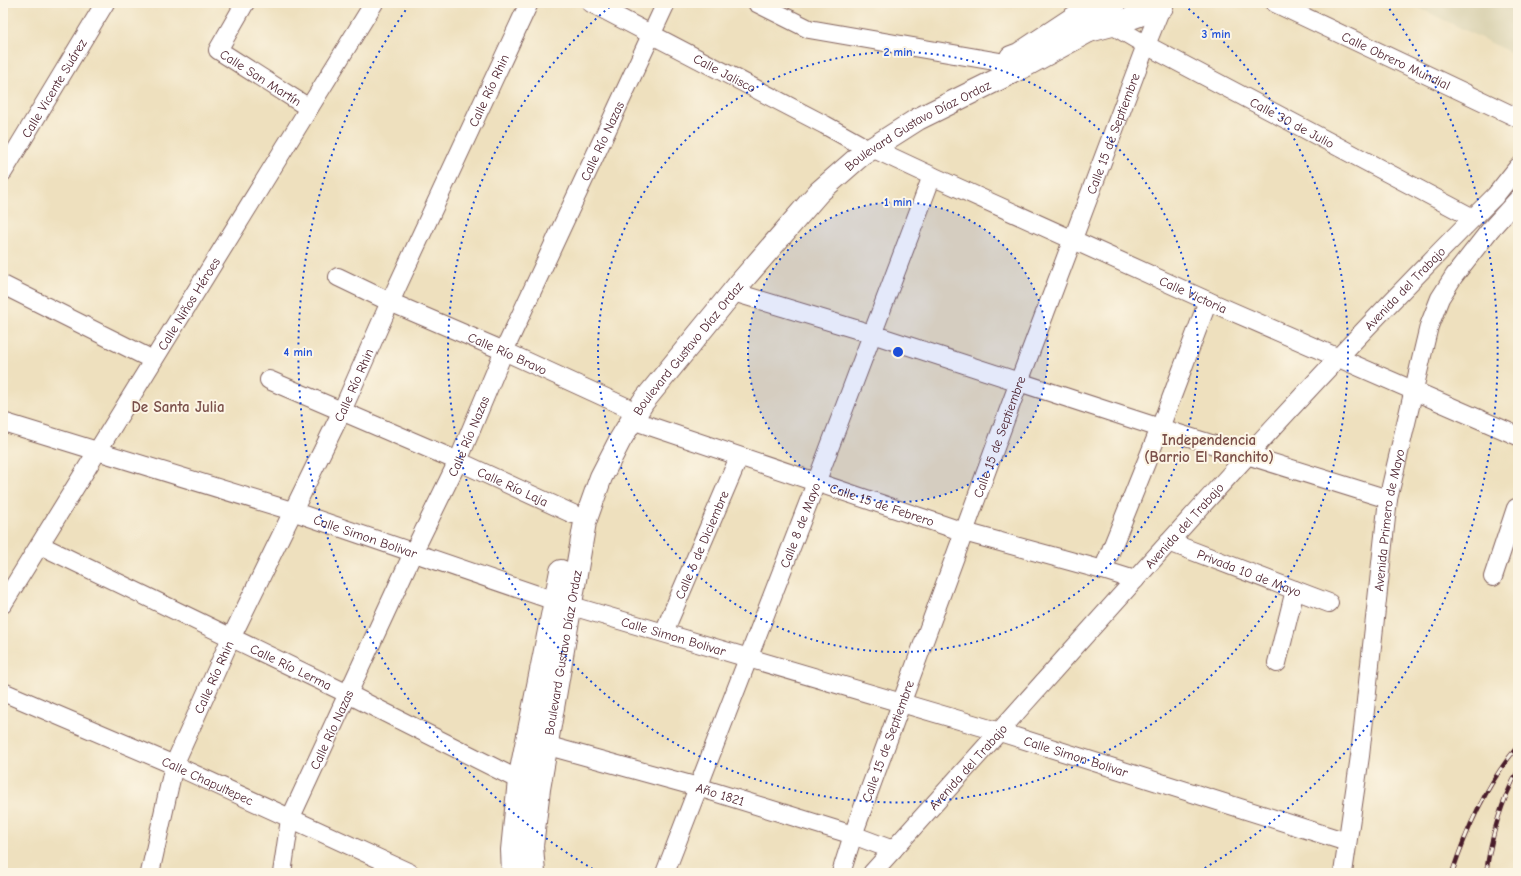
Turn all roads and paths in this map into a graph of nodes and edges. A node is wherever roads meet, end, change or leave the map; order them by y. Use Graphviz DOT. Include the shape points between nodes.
graph roads {
  1 [pos="105,3"];
  2 [pos="245,3"];
  3 [pos="374,3"];
  4 [pos="529,3"];
  5 [pos="591,3"];
  6 [pos="666,3"];
  7 [pos="757,3"];
  8 [pos="1089,3"];
  9 [pos="1115,3"];
  10 [pos="1275,3"];
  11 [pos="1163,5"];
  12 [pos="1112,25"];
  13 [pos="1088,31"];
  14 [pos="651,35"];
  15 [pos="1146,45"];
  16 [pos="1000,62"];
  17 [pos="309,108"];
  18 [pos="1518,118"];
  19 [pos="865,146"];
  20 [pos="1518,167"];
  21 [pos="3,172"];
  22 [pos="932,176"];
  23 [pos="1518,199"];
  24 [pos="1473,218"];
  25 [pos="1072,239"];
  26 [pos="338,277"];
  27 [pos="3,285"];
  28 [pos="733,292"];
  29 [pos="1208,301"];
  30 [pos="390,302"];
  31 [pos="872,334"];
  32 [pos="504,351"];
  33 [pos="1337,358"];
  34 [pos="153,360"];
  35 [pos="269,380"];
  36 [pos="1019,382"];
  37 [pos="1413,391"];
  38 [pos="342,411"];
  39 [pos="629,413"];
  40 [pos="3,422"];
  41 [pos="1160,428"];
  42 [pos="1518,436"];
  43 [pos="96,451"];
  44 [pos="1248,455"];
  45 [pos="739,457"];
  46 [pos="458,461"];
  47 [pos="816,483"];
  48 [pos="1388,499"];
  49 [pos="1518,509"];
  50 [pos="292,511"];
  51 [pos="573,514"];
  52 [pos="964,532"];
  53 [pos="1169,542"];
  54 [pos="40,546"];
  55 [pos="412,553"];
  56 [pos="1103,570"];
  57 [pos="1493,577"];
  58 [pos="1135,580"];
  59 [pos="1295,590"];
  60 [pos="562,603"];
  61 [pos="1329,603"];
  62 [pos="3,604"];
  63 [pos="664,632"];
  64 [pos="231,638"];
  65 [pos="748,658"];
  66 [pos="1277,663"];
  67 [pos="3,692"];
  68 [pos="348,694"];
  69 [pos="901,703"];
  70 [pos="1000,732"];
  71 [pos="545,745"];
  72 [pos="174,765"];
  73 [pos="519,780"];
  74 [pos="698,787"];
  75 [pos="290,819"];
  76 [pos="854,835"];
  77 [pos="1347,842"];
  78 [pos="893,850"];
  79 [pos="150,873"];
  80 [pos="282,873"];
  81 [pos="410,873"];
  82 [pos="513,873"];
  83 [pos="534,873"];
  84 [pos="665,873"];
  85 [pos="841,873"];
  86 [pos="872,873"];
  87 [pos="1343,873"];
  1 -- 21 [label="street, Calle Vicente Suárez"];
  2 -- 17 [label="street, Calle San Martín" via="218,50"];
  3 -- 17 [label="street, Calle Niños Héroes"];
  4 -- 30 [label="street, Calle Río Rhin"];
  5 -- 14 [label="street, Calle Jalisco"];
  6 -- 14 [label="street, Calle Río Nazas"];
  7 -- 16 [label="street" via="810,29"];
  8 -- 16 [label="main road, Boulevard Gustavo Díaz Ordaz" via="1075,16 1025,50"];
  9 -- 13 [label="main road, Boulevard Gustavo Díaz Ordaz"];
  10 -- 18 [label="street, Calle Obrero Mundial"];
  11 -- 12 [label="main road"];
  11 -- 15 [label="street, Calle 15 de Septiembre"];
  12 -- 13 [label="main road"];
  12 -- 15 [label="street, Calle 30 de Julio"];
  13 -- 19 [label="main road, Boulevard Gustavo Díaz Ordaz" via="1023,67"];
  14 -- 19 [label="street, Calle Jalisco"];
  14 -- 32 [label="street, Calle Río Nazas"];
  15 -- 24 [label="street, Calle 30 de Julio"];
  15 -- 25 [label="street, Calle 15 de Septiembre"];
  16 -- 19 [label="main road, Boulevard Gustavo Díaz Ordaz" via="910,109"];
  17 -- 34 [label="street, Calle Niños Héroes"];
  19 -- 22 [label="street, Calle Victoria"];
  19 -- 28 [label="main road, Boulevard Gustavo Díaz Ordaz" via="820,192"];
  19 -- 39 [label="main road, Boulevard Gustavo Díaz Ordaz" via="805,193 726,280 633,395"];
  20 -- 24 [label="street, Avenida del Trabajo"];
  22 -- 25 [label="street, Calle Victoria"];
  22 -- 31 [label="street, Calle 8 de Mayo"];
  23 -- 37 [label="street, Avenida Primero de Mayo" via="1463,264 1440,298 1429,326"];
  24 -- 33 [label="street, Avenida del Trabajo"];
  25 -- 29 [label="street, Calle Victoria"];
  25 -- 36 [label="street, Calle 15 de Septiembre"];
  26 -- 30 [label="street, Calle Río Bravo"];
  27 -- 34 [label="street"];
  28 -- 31 [label="street"];
  28 -- 39 [label="main road, Boulevard Gustavo Díaz Ordaz" via="643,402"];
  29 -- 33 [label="street, Calle Victoria"];
  29 -- 41 [label="street"];
  30 -- 32 [label="street, Calle Río Bravo"];
  30 -- 38 [label="street, Calle Río Rhin"];
  31 -- 36 [label="street"];
  31 -- 47 [label="street, Calle 8 de Mayo"];
  32 -- 39 [label="street, Calle Río Bravo"];
  32 -- 46 [label="street, Calle Río Nazas"];
  33 -- 37 [label="street, Calle Victoria"];
  33 -- 44 [label="street, Avenida del Trabajo"];
  34 -- 43 [label="street, Calle Niños Héroes"];
  35 -- 38 [label="street, Calle Río Laja"];
  36 -- 41 [label="street"];
  36 -- 52 [label="street, Calle 15 de Septiembre"];
  37 -- 42 [label="street, Calle Victoria"];
  37 -- 48 [label="street, Avenida Primero de Mayo"];
  38 -- 46 [label="street, Calle Río Laja"];
  38 -- 50 [label="street, Calle Río Rhin"];
  39 -- 45 [label="street, Calle 15 de Febrero"];
  39 -- 51 [label="main road, Boulevard Gustavo Díaz Ordaz" via="607,438 588,475"];
  39 -- 60 [label="main road, Boulevard Gustavo Díaz Ordaz" via="620,440 601,477 585,522"];
  40 -- 43 [label="street, Calle Simon Bolivar"];
  41 -- 44 [label="street"];
  41 -- 56 [label="street"];
  43 -- 50 [label="street, Calle Simon Bolivar"];
  43 -- 54 [label="street, Calle Niños Héroes"];
  44 -- 48 [label="street"];
  44 -- 53 [label="street, Avenida del Trabajo"];
  45 -- 47 [label="street, Calle 15 de Febrero"];
  45 -- 63 [label="street, Calle 6 de Diciembre"];
  46 -- 51 [label="street, Calle Río Laja"];
  46 -- 55 [label="street, Calle Río Nazas"];
  47 -- 52 [label="street, Calle 15 de Febrero"];
  47 -- 65 [label="street, Calle 8 de Mayo"];
  48 -- 77 [label="street, Avenida Primero de Mayo" via="1360,756"];
  49 -- 57 [label="street" via="1516,508"];
  50 -- 55 [label="street, Calle Simon Bolivar"];
  50 -- 64 [label="street, Calle Río Rhin"];
  51 -- 60 [label="main road, Boulevard Gustavo Díaz Ordaz"];
  52 -- 56 [label="street, Calle 15 de Febrero"];
  52 -- 69 [label="street, Calle 15 de Septiembre"];
  53 -- 58 [label="street, Avenida del Trabajo"];
  53 -- 59 [label="street, Privada 10 de Mayo"];
  54 -- 62 [label="street, Calle Niños Héroes"];
  54 -- 64 [label="street, Calle Río Lerma"];
  55 -- 60 [label="street, Calle Simon Bolivar"];
  55 -- 68 [label="street, Calle Río Nazas"];
  56 -- 58 [label="street, Calle 15 de Febrero"];
  58 -- 70 [label="street, Avenida del Trabajo"];
  59 -- 61 [label="street, Privada 10 de Mayo"];
  59 -- 66 [label="street"];
  60 -- 63 [label="street, Calle Simon Bolivar"];
  60 -- 71 [label="main road, Boulevard Gustavo Díaz Ordaz"];
  60 -- 73 [label="main road, Boulevard Gustavo Díaz Ordaz"];
  63 -- 65 [label="street, Calle Simon Bolivar"];
  64 -- 68 [label="street, Calle Río Lerma"];
  64 -- 72 [label="street, Calle Río Rhin"];
  65 -- 69 [label="street, Calle Simon Bolivar"];
  65 -- 74 [label="street, Calle 8 de Mayo"];
  67 -- 72 [label="street, Calle Chapultepec"];
  68 -- 73 [label="street, Calle Río Lerma"];
  68 -- 75 [label="street, Calle Río Nazas"];
  69 -- 70 [label="street, Calle Simon Bolivar"];
  69 -- 76 [label="street, Calle 15 de Septiembre"];
  70 -- 77 [label="street, Calle Simon Bolivar"];
  70 -- 78 [label="street, Avenida del Trabajo"];
  71 -- 74 [label="street, Año 1821"];
  71 -- 83 [label="main road, Boulevard Gustavo Díaz Ordaz" via="532,846"];
  72 -- 75 [label="street, Calle Chapultepec"];
  72 -- 79 [label="street, Calle Río Rhin"];
  73 -- 82 [label="main road, Boulevard Gustavo Díaz Ordaz" via="512,850"];
  74 -- 76 [label="street, Año 1821"];
  74 -- 84 [label="street, Calle 8 de Mayo"];
  75 -- 80 [label="street, Calle Río Nazas"];
  75 -- 81 [label="street, Calle Chapultepec"];
  76 -- 78 [label="street, Año 1821"];
  76 -- 85 [label="street, Calle 15 de Septiembre"];
  77 -- 87 [label="street, Avenida Primero de Mayo"];
  78 -- 86 [label="street, Avenida del Trabajo"];
}
